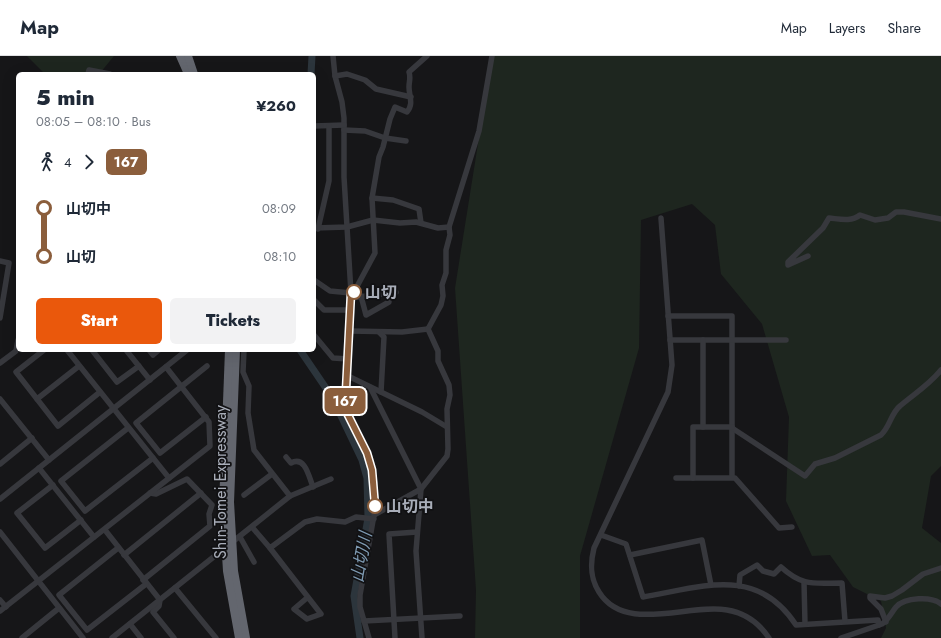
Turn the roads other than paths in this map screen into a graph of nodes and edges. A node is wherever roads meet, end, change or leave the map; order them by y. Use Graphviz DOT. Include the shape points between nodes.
graph roads {
  1 [pos="180,56"];
  2 [pos="188,56"];
  3 [pos="333,56"];
  4 [pos="427,56"];
  5 [pos="492,56"];
  6 [pos="88,72"];
  7 [pos="100,72"];
  8 [pos="187,72"];
  9 [pos="193,72"];
  10 [pos="335,76"];
  11 [pos="411,97"];
  12 [pos="316,126"];
  13 [pos="329,126"];
  14 [pos="344,128"];
  15 [pos="385,138"];
  16 [pos="406,141"];
  17 [pos="372,198"];
  18 [pos="661,218"];
  19 [pos="373,220"];
  20 [pos="941,220"];
  21 [pos="421,223"];
  22 [pos="347,227"];
  23 [pos="449,227"];
  24 [pos="316,228"];
  25 [pos="808,256"];
  26 [pos="0,261"];
  27 [pos="316,281"];
  28 [pos="396,292"];
  29 [pos="388,293"];
  30 [pos="351,295"];
  31 [pos="361,296"];
  32 [pos="316,302"];
  33 [pos="351,310"];
  34 [pos="668,316"];
  35 [pos="0,318"];
  36 [pos="428,329"];
  37 [pos="350,331"];
  38 [pos="379,332"];
  39 [pos="316,337"];
  40 [pos="670,340"];
  41 [pos="703,340"];
  42 [pos="732,340"];
  43 [pos="786,340"];
  44 [pos="16,351"];
  45 [pos="41,352"];
  46 [pos="68,352"];
  47 [pos="94,352"];
  48 [pos="128,352"];
  49 [pos="185,352"];
  50 [pos="228,352"];
  51 [pos="236,352"];
  52 [pos="244,352"];
  53 [pos="348,359"];
  54 [pos="0,363"];
  55 [pos="79,366"];
  56 [pos="139,366"];
  57 [pos="207,366"];
  58 [pos="166,367"];
  59 [pos="941,370"];
  60 [pos="346,375"];
  61 [pos="150,380"];
  62 [pos="182,386"];
  63 [pos="370,387"];
  64 [pos="100,392"];
  65 [pos="381,392"];
  66 [pos="0,399"];
  67 [pos="37,399"];
  68 [pos="113,409"];
  69 [pos="206,417"];
  70 [pos="447,427"];
  71 [pos="703,427"];
  72 [pos="732,427"];
  73 [pos="128,428"];
  74 [pos="32,438"];
  75 [pos="286,457"];
  76 [pos="153,458"];
  77 [pos="49,460"];
  78 [pos="0,464"];
  79 [pos="39,468"];
  80 [pos="272,474"];
  81 [pos="169,478"];
  82 [pos="676,478"];
  83 [pos="693,478"];
  84 [pos="732,478"];
  85 [pos="331,479"];
  86 [pos="53,485"];
  87 [pos="313,487"];
  88 [pos="421,490"];
  89 [pos="150,493"];
  90 [pos="201,493"];
  91 [pos="244,495"];
  92 [pos="290,496"];
  93 [pos="0,498"];
  94 [pos="227,504"];
  95 [pos="373,518"];
  96 [pos="81,520"];
  97 [pos="252,527"];
  98 [pos="792,527"];
  99 [pos="105,530"];
  100 [pos="0,532"];
  101 [pos="416,532"];
  102 [pos="601,535"];
  103 [pos="94,537"];
  104 [pos="240,537"];
  105 [pos="118,548"];
  106 [pos="270,548"];
  107 [pos="124,555"];
  108 [pos="630,555"];
  109 [pos="254,562"];
  110 [pos="941,568"];
  111 [pos="39,582"];
  112 [pos="144,582"];
  113 [pos="804,582"];
  114 [pos="711,585"];
  115 [pos="739,586"];
  116 [pos="175,588"];
  117 [pos="308,597"];
  118 [pos="0,600"];
  119 [pos="160,600"];
  120 [pos="941,604"];
  121 [pos="6,607"];
  122 [pos="59,608"];
  123 [pos="0,612"];
  124 [pos="460,616"];
  125 [pos="420,618"];
  126 [pos="394,619"];
  127 [pos="364,621"];
  128 [pos="845,621"];
  129 [pos="886,622"];
  130 [pos="130,624"];
  131 [pos="805,624"];
  132 [pos="879,625"];
  133 [pos="80,637"];
  134 [pos="22,638"];
  135 [pos="112,638"];
  136 [pos="141,638"];
  137 [pos="174,638"];
  138 [pos="216,638"];
  139 [pos="239,638"];
  140 [pos="246,638"];
  141 [pos="369,638"];
  142 [pos="395,638"];
  143 [pos="422,638"];
  144 [pos="769,638"];
  145 [pos="841,638"];
  1 -- 8 [label="highway"];
  2 -- 9 [label="highway"];
  3 -- 10 [label="street"];
  4 -- 11 [label="street" via="409,72"];
  5 -- 23 [label="street" via="479,131"];
  6 -- 7 [label="street"];
  10 -- 11 [label="street" via="347,74 365,80 376,89"];
  10 -- 14 [label="street" via="342,102"];
  11 -- 15 [label="street" via="407,112 395,108"];
  12 -- 13 [label="street"];
  13 -- 14 [label="street"];
  13 -- 24 [label="street" via="329,181"];
  14 -- 15 [label="street" via="366,131"];
  14 -- 22 [label="street"];
  15 -- 16 [label="street"];
  15 -- 17 [label="street"];
  17 -- 19 [label="street"];
  17 -- 21 [label="street" via="394,200 419,209"];
  18 -- 34 [label="street"];
  19 -- 21 [label="street"];
  19 -- 22 [label="street"];
  19 -- 30 [label="street" via="375,253"];
  20 -- 25 [label="street" via="904,212 896,212 888,218 875,220 860,215 849,220 829,218 823,228 788,262 788,265"];
  21 -- 23 [label="street" via="438,228"];
  22 -- 24 [label="street"];
  22 -- 30 [label="street"];
  23 -- 36 [label="street" via="443,296"];
  26 -- 35 [label="street" via="9,263"];
  27 -- 30 [label="street" via="330,291"];
  28 -- 29 [label="street"];
  29 -- 31 [label="street"];
  29 -- 31 [label="street" via="389,302 366,315"];
  30 -- 31 [label="street"];
  30 -- 33 [label="street"];
  32 -- 33 [label="street" via="324,310"];
  33 -- 37 [label="street"];
  34 -- 40 [label="street"];
  34 -- 42 [label="street" via="732,316"];
  36 -- 38 [label="street"];
  36 -- 70 [label="street" via="449,385"];
  37 -- 38 [label="street"];
  37 -- 53 [label="street"];
  38 -- 65 [label="street" via="384,337"];
  39 -- 53 [label="street" via="333,358"];
  40 -- 41 [label="street"];
  40 -- 102 [label="street" via="672,365 668,392"];
  41 -- 42 [label="street"];
  41 -- 71 [label="street"];
  42 -- 43 [label="street"];
  42 -- 72 [label="street"];
  44 -- 54 [label="street"];
  45 -- 67 [label="street" via="16,372"];
  46 -- 55 [label="street"];
  47 -- 56 [label="street" via="117,382"];
  48 -- 56 [label="street"];
  49 -- 58 [label="street"];
  50 -- 94 [label="highway, Shin-Tomei Expressway"];
  51 -- 94 [label="highway, Shin-Tomei Expressway"];
  52 -- 80 [label="street" via="243,372 249,386 248,413 254,450"];
  53 -- 60 [label="street"];
  55 -- 64 [label="street"];
  55 -- 67 [label="street"];
  56 -- 61 [label="street"];
  57 -- 62 [label="street"];
  58 -- 61 [label="street"];
  58 -- 62 [label="street"];
  59 -- 72 [label="street" via="910,400 899,406 886,431 881,435 836,458 815,464 805,476"];
  60 -- 63 [label="street"];
  60 -- 95 [label="street" via="345,409 367,453 372,470 375,495"];
  61 -- 68 [label="street"];
  62 -- 69 [label="street"];
  62 -- 69 [label="street" via="136,423 160,453"];
  63 -- 65 [label="street"];
  63 -- 88 [label="street"];
  64 -- 67 [label="street" via="58,426"];
  64 -- 68 [label="street"];
  65 -- 70 [label="street"];
  66 -- 74 [label="street"];
  68 -- 73 [label="street"];
  68 -- 77 [label="street"];
  69 -- 81 [label="street" via="209,422 210,446"];
  70 -- 88 [label="street" via="446,456"];
  71 -- 72 [label="street"];
  71 -- 83 [label="street" via="693,427"];
  72 -- 84 [label="street"];
  73 -- 76 [label="street"];
  73 -- 76 [label="street" via="61,481 85,512"];
  74 -- 77 [label="street"];
  74 -- 78 [label="street"];
  75 -- 87 [label="street" via="291,463 295,460 304,464"];
  76 -- 81 [label="street"];
  77 -- 79 [label="street"];
  79 -- 86 [label="street"];
  79 -- 93 [label="street"];
  80 -- 91 [label="street"];
  80 -- 92 [label="street"];
  81 -- 89 [label="street"];
  82 -- 83 [label="street"];
  83 -- 84 [label="street"];
  84 -- 98 [label="street" via="735,478 779,528"];
  85 -- 87 [label="street"];
  86 -- 96 [label="street"];
  86 -- 96 [label="street" via="17,513 45,548"];
  87 -- 92 [label="street"];
  88 -- 95 [label="street"];
  88 -- 101 [label="street"];
  89 -- 90 [label="street" via="156,494 187,479"];
  89 -- 99 [label="street"];
  90 -- 107 [label="street"];
  90 -- 112 [label="street" via="212,504 209,514 210,526"];
  92 -- 97 [label="street"];
  94 -- 139 [label="highway, Shin-Tomei Expressway, bridge" via="227,572"];
  94 -- 140 [label="highway, Shin-Tomei Expressway, bridge" via="234,571"];
  95 -- 106 [label="street" via="356,517 345,522 316,519 305,522"];
  95 -- 127 [label="street" via="360,595"];
  96 -- 103 [label="street"];
  97 -- 104 [label="street"];
  97 -- 106 [label="street"];
  99 -- 103 [label="street"];
  99 -- 105 [label="street"];
  100 -- 111 [label="street"];
  101 -- 125 [label="street"];
  101 -- 126 [label="street" via="389,534"];
  102 -- 108 [label="street" via="626,544"];
  102 -- 144 [label="street" via="594,548 592,574 600,594 615,608 644,615 728,610 752,620"];
  103 -- 111 [label="street"];
  104 -- 109 [label="street"];
  104 -- 116 [label="street"];
  105 -- 107 [label="street"];
  105 -- 112 [label="street" via="59,595 87,630"];
  106 -- 117 [label="street"];
  107 -- 112 [label="street"];
  108 -- 114 [label="street" via="643,597"];
  108 -- 114 [label="street" via="702,540"];
  110 -- 129 [label="street" via="923,574 892,596 870,596 881,609"];
  111 -- 121 [label="street"];
  111 -- 122 [label="street"];
  112 -- 119 [label="street"];
  113 -- 115 [label="street" via="793,578 782,567 774,574 763,571 757,564 740,575"];
  113 -- 128 [label="street" via="842,584"];
  113 -- 131 [label="street"];
  114 -- 115 [label="street"];
  115 -- 131 [label="street" via="751,586 763,592 782,606 796,625"];
  116 -- 119 [label="street"];
  116 -- 138 [label="street"];
  117 -- 117 [label="street" via="321,614 307,619 294,609"];
  118 -- 121 [label="street"];
  119 -- 130 [label="street"];
  119 -- 137 [label="street" via="160,606 153,612"];
  120 -- 129 [label="street" via="930,598 914,600 896,607"];
  121 -- 123 [label="street"];
  122 -- 133 [label="street"];
  122 -- 134 [label="street"];
  124 -- 125 [label="street"];
  125 -- 126 [label="street"];
  125 -- 143 [label="street"];
  126 -- 127 [label="street"];
  126 -- 142 [label="street"];
  127 -- 141 [label="street"];
  128 -- 131 [label="street"];
  128 -- 132 [label="street" via="878,620"];
  129 -- 132 [label="street"];
  130 -- 135 [label="street"];
  130 -- 136 [label="street"];
  132 -- 145 [label="street"];
}
